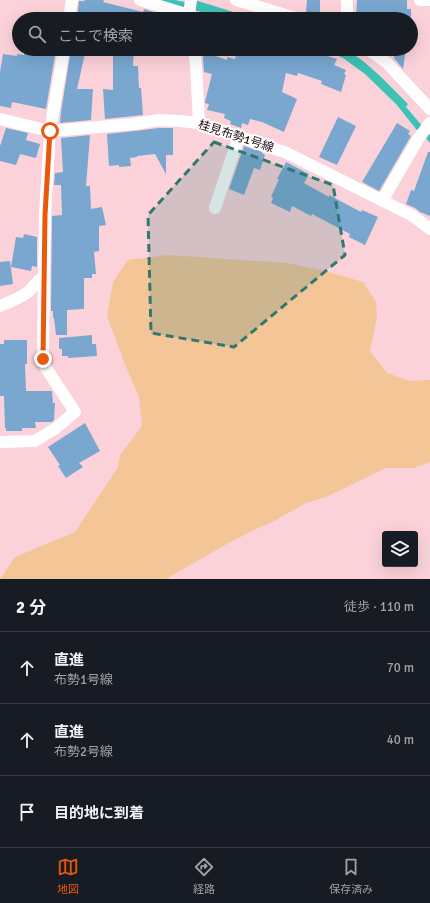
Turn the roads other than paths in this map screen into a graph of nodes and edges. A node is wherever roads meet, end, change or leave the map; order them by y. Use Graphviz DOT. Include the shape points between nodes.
graph roads {
  1 [pos="72,0"];
  2 [pos="140,0"];
  3 [pos="191,0"];
  4 [pos="236,0"];
  5 [pos="347,0"];
  6 [pos="420,0"];
  7 [pos="430,0"];
  8 [pos="70,12"];
  9 [pos="175,12"];
  10 [pos="190,12"];
  11 [pos="276,12"];
  12 [pos="347,12"];
  13 [pos="63,56"];
  14 [pos="195,56"];
  15 [pos="378,56"];
  16 [pos="430,109"];
  17 [pos="0,119"];
  18 [pos="199,122"];
  19 [pos="430,122"];
  20 [pos="50,131"];
  21 [pos="239,136"];
  22 [pos="382,201"];
  23 [pos="215,208"];
  24 [pos="430,229"];
  25 [pos="44,277"];
  26 [pos="0,306"];
  27 [pos="0,442"];
  1 -- 8 [label="street"];
  2 -- 9 [label="street"];
  3 -- 10 [label="street"];
  4 -- 11 [label="street"];
  5 -- 12 [label="street"];
  6 -- 7 [label="street"];
  13 -- 20 [label="street"];
  14 -- 18 [label="street"];
  15 -- 16 [label="street"];
  17 -- 20 [label="street, 桂見布勢1号線"];
  18 -- 20 [label="street, 桂見布勢1号線" via="159,120"];
  18 -- 21 [label="street, 桂見布勢1号線"];
  19 -- 22 [label="street"];
  20 -- 25 [label="street"];
  21 -- 22 [label="street, 桂見布勢1号線" via="287,153"];
  21 -- 23 [label="street"];
  22 -- 24 [label="street, 桂見布勢1号線" via="414,216"];
  25 -- 26 [label="street" via="17,299"];
  25 -- 27 [label="street" via="43,359 46,368 75,412 35,441"];
}
